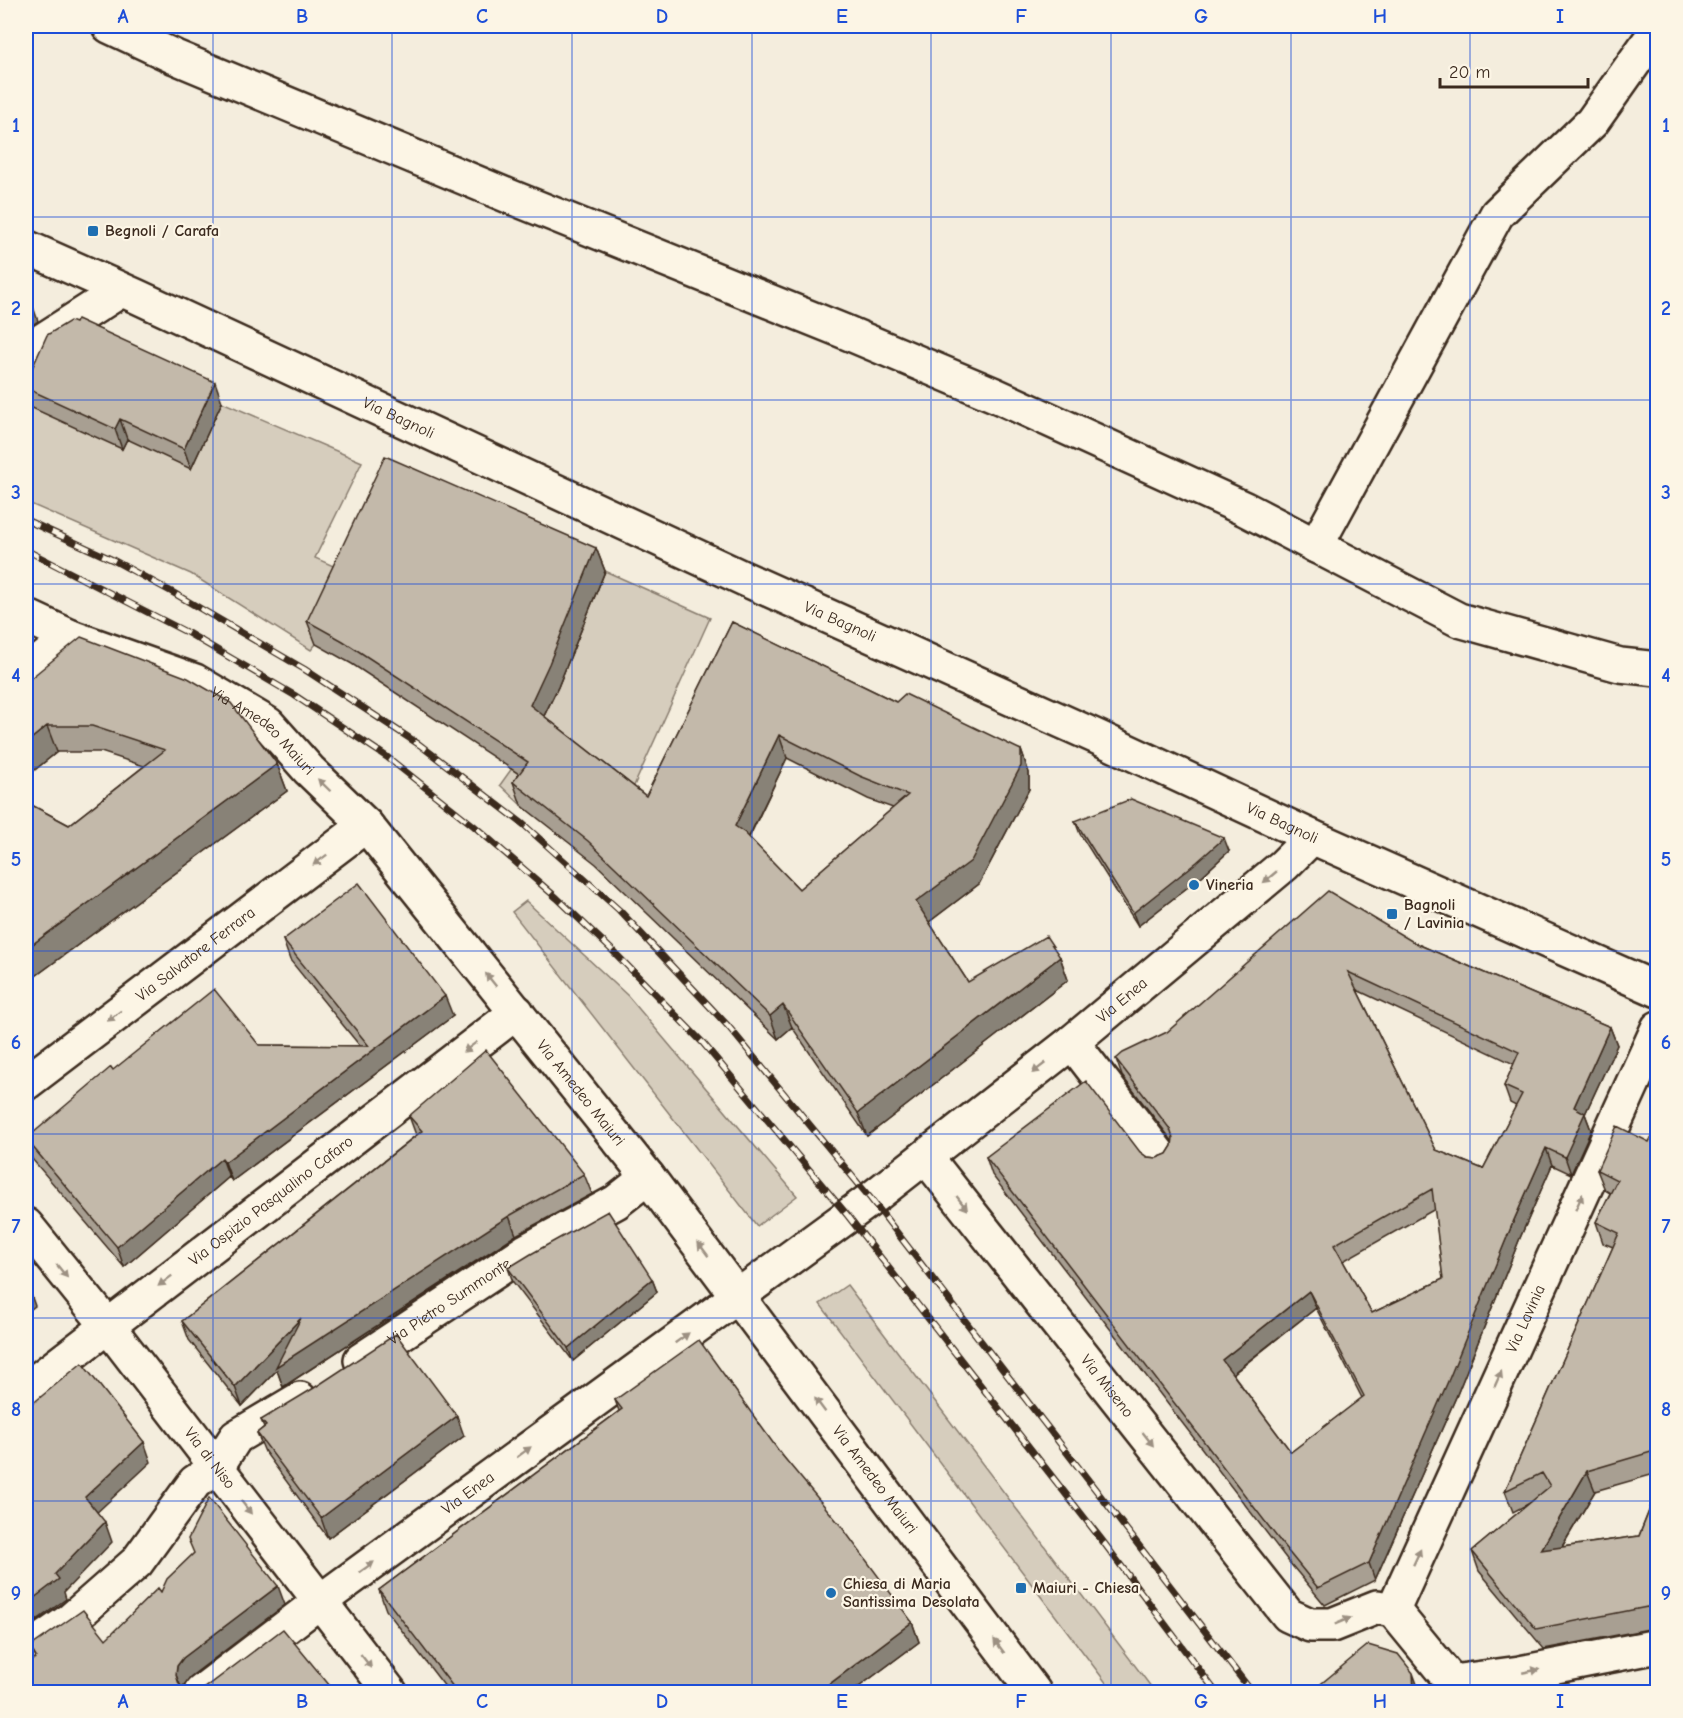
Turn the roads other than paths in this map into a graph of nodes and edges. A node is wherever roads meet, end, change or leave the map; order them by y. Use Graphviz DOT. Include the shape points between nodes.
graph roads {
  1 [pos="109,26"];
  2 [pos="1654,40"];
  3 [pos="26,247"];
  4 [pos="121,290"];
  5 [pos="26,351"];
  6 [pos="1316,546"];
  7 [pos="26,616"];
  8 [pos="71,637"];
  9 [pos="1658,669"];
  10 [pos="26,674"];
  11 [pos="366,825"];
  12 [pos="1312,837"];
  13 [pos="1658,990"];
  14 [pos="517,1012"];
  15 [pos="1658,1028"];
  16 [pos="1072,1042"];
  17 [pos="26,1083"];
  18 [pos="926,1157"];
  19 [pos="1161,1157"];
  20 [pos="648,1177"];
  21 [pos="26,1225"];
  22 [pos="739,1296"];
  23 [pos="107,1325"];
  24 [pos="26,1389"];
  25 [pos="216,1468"];
  26 [pos="319,1602"];
  27 [pos="1393,1610"];
  28 [pos="1658,1646"];
  29 [pos="26,1651"];
  30 [pos="1451,1687"];
  31 [pos="201,1692"];
  32 [pos="390,1692"];
  33 [pos="1034,1692"];
  1 -- 6 [label="street" via="511,197 995,394 1245,509"];
  2 -- 6 [label="street" via="1592,122 1497,214"];
  3 -- 4 [label="street, Via Bagnoli"];
  4 -- 5 [label="street"];
  4 -- 12 [label="street, Via Bagnoli"];
  6 -- 9 [label="street" via="1459,620 1620,665"];
  7 -- 8 [label="street, Via Amedeo Maiuri"];
  8 -- 10 [label="street"];
  11 -- 8 [label="street, Via Amedeo Maiuri, one-way" via="268,724 195,681"];
  14 -- 11 [label="street, Via Amedeo Maiuri, one-way"];
  11 -- 17 [label="street, Via Salvatore Ferrara, one-way"];
  12 -- 13 [label="street, Via Bagnoli"];
  12 -- 16 [label="street, Via Enea, one-way" via="1284,865"];
  14 -- 20 [label="street, Via Amedeo Maiuri"];
  14 -- 23 [label="street, Via Ospizio Pasqualino Cafaro, one-way"];
  27 -- 15 [label="street, Via Lavinia, one-way"];
  16 -- 18 [label="street, Via Enea, one-way"];
  16 -- 19 [label="street"];
  18 -- 22 [label="street, Via Enea"];
  18 -- 27 [label="street, Via Miseno, one-way" via="1288,1615 1310,1625 1332,1625 1377,1607"];
  22 -- 20 [label="street, Via Amedeo Maiuri, one-way"];
  20 -- 25 [label="street, Via Pietro Summonte" via="616,1202 526,1251 236,1437"];
  21 -- 23 [label="street, Via di Niso, one-way"];
  26 -- 22 [label="street, Via Enea, one-way"];
  33 -- 22 [label="street, Via Amedeo Maiuri, one-way"];
  23 -- 24 [label="street, Via Ospizio Pasqualino Cafaro"];
  23 -- 25 [label="street, Via di Niso"];
  25 -- 26 [label="street, Via di Niso, one-way"];
  25 -- 29 [label="street, Via Pietro Summonte" via="195,1482 137,1562 72,1619"];
  26 -- 31 [label="street, Via Enea"];
  26 -- 32 [label="street, Via di Niso, one-way"];
  27 -- 30 [label="street"];
  30 -- 28 [label="street, one-way"];
}
